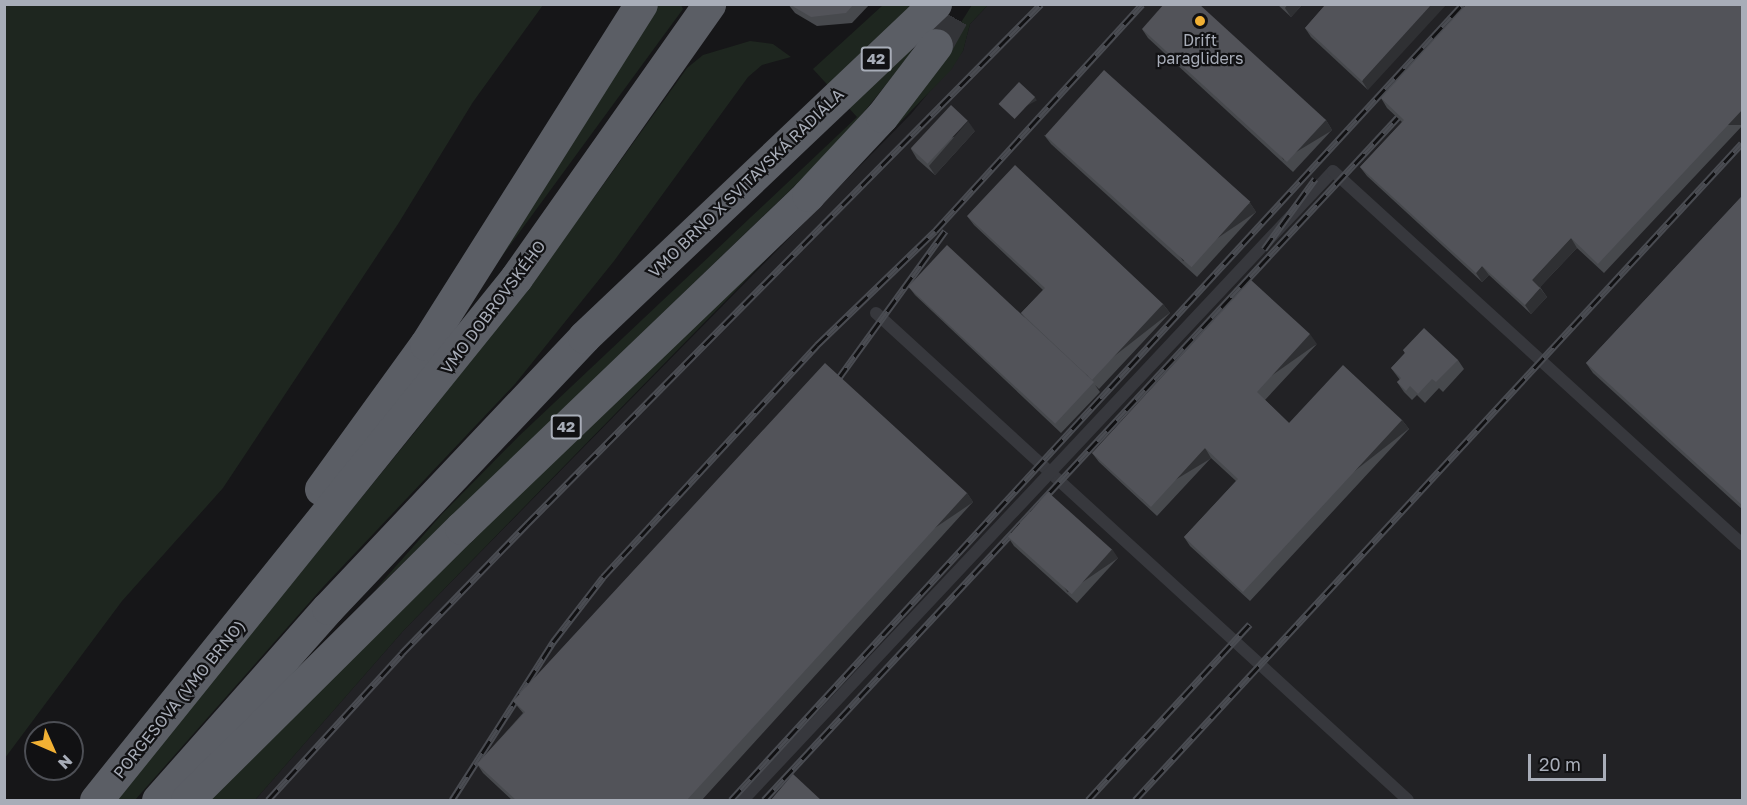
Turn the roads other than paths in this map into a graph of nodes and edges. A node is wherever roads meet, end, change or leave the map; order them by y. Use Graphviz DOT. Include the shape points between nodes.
graph roads {
  1 [pos="641,4"];
  2 [pos="709,4"];
  3 [pos="935,4"];
  4 [pos="936,45"];
  5 [pos="876,313"];
  6 [pos="1048,473"];
  7 [pos="1743,544"];
  8 [pos="261,598"];
  9 [pos="96,801"];
  10 [pos="158,801"];
  11 [pos="187,801"];
  12 [pos="743,801"];
  13 [pos="1408,801"];
  1 -- 8 [label="highway" via="426,344 318,493"];
  2 -- 8 [label="highway, VMO DOBROVSKÉHO" via="516,278"];
  3 -- 10 [label="highway, VMO BRNO X SVITAVSKÁ RADIÁLA / 42" via="584,337 336,599"];
  4 -- 11 [label="highway, 42" via="882,116 808,195 428,560"];
  5 -- 6 [label="lane"];
  6 -- 7 [label="lane" via="1333,171"];
  6 -- 12 [label="lane"];
  6 -- 13 [label="lane"];
  8 -- 9 [label="highway, PORGESOVA (VMO BRNO)"];
}
